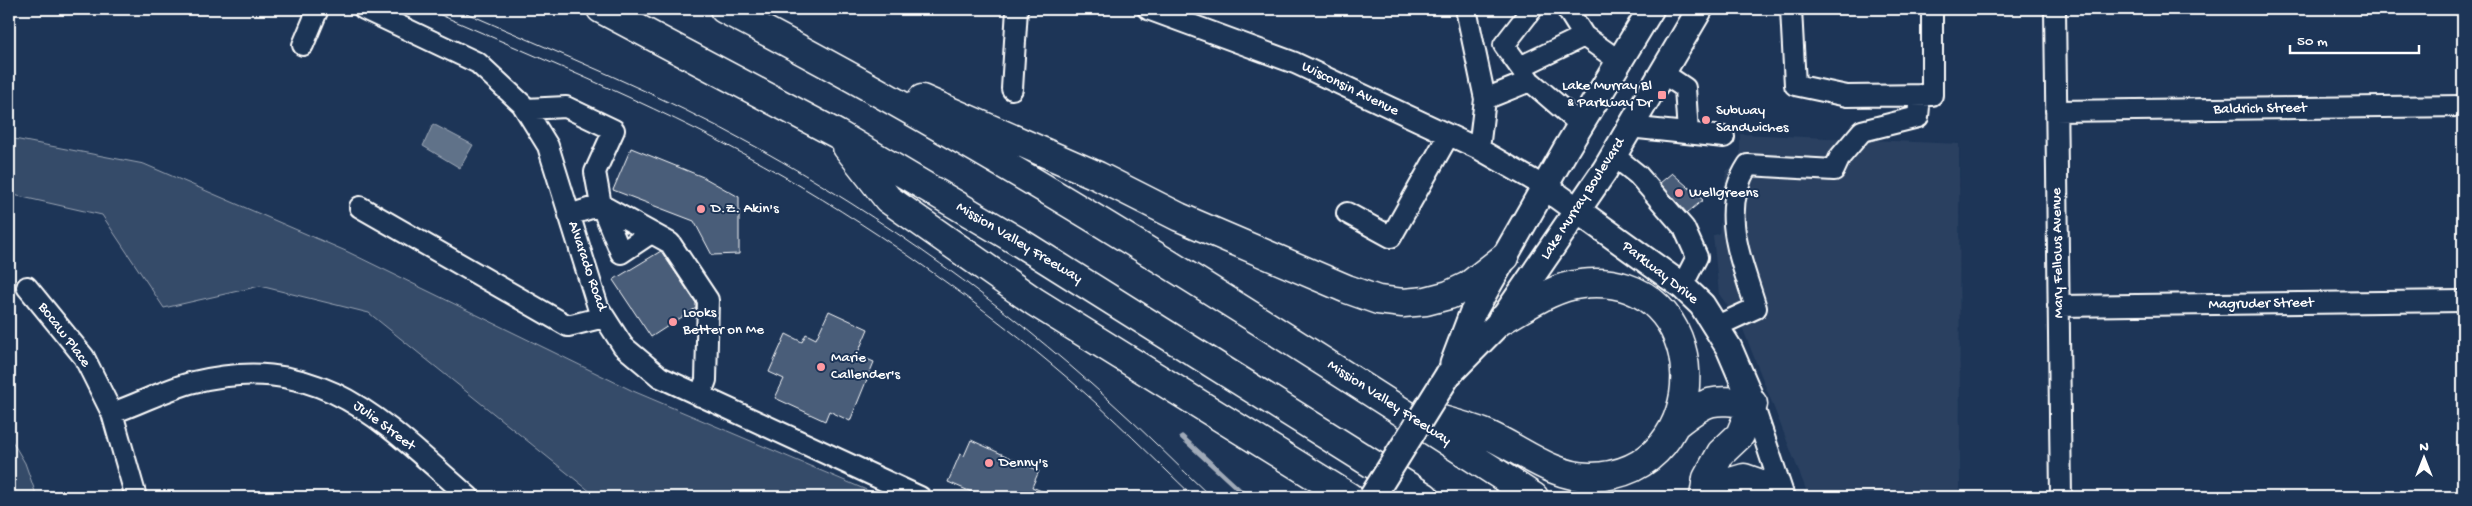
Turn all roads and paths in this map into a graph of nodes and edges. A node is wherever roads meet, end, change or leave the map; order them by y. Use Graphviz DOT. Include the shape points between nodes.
graph roads {
  1 [pos="318,9"];
  2 [pos="364,9"];
  3 [pos="601,9"];
  4 [pos="724,9"];
  5 [pos="1017,9"];
  6 [pos="1148,9"];
  7 [pos="1466,9"];
  8 [pos="1532,9"];
  9 [pos="1568,9"];
  10 [pos="1651,9"];
  11 [pos="1700,9"];
  12 [pos="1791,9"];
  13 [pos="1932,9"];
  14 [pos="2055,9"];
  15 [pos="759,27"];
  16 [pos="1584,36"];
  17 [pos="303,45"];
  18 [pos="1619,61"];
  19 [pos="1661,72"];
  20 [pos="1525,74"];
  21 [pos="1012,89"];
  22 [pos="1920,95"];
  23 [pos="1485,100"];
  24 [pos="2463,106"];
  25 [pos="525,109"];
  26 [pos="2056,111"];
  27 [pos="1581,125"];
  28 [pos="1629,127"];
  29 [pos="1688,133"];
  30 [pos="837,134"];
  31 [pos="1448,136"];
  32 [pos="1724,136"];
  33 [pos="1479,149"];
  34 [pos="1613,155"];
  35 [pos="1545,187"];
  36 [pos="601,205"];
  37 [pos="360,207"];
  38 [pos="1576,210"];
  39 [pos="1347,213"];
  40 [pos="569,215"];
  41 [pos="651,233"];
  42 [pos="1505,257"];
  43 [pos="1682,286"];
  44 [pos="27,287"];
  45 [pos="2463,302"];
  46 [pos="2058,306"];
  47 [pos="604,317"];
  48 [pos="1502,320"];
  49 [pos="1717,326"];
  50 [pos="1448,375"];
  51 [pos="700,396"];
  52 [pos="1753,404"];
  53 [pos="1394,406"];
  54 [pos="112,413"];
  55 [pos="1676,424"];
  56 [pos="136,497"];
  57 [pos="469,497"];
  58 [pos="920,497"];
  59 [pos="1349,497"];
  60 [pos="1372,497"];
  61 [pos="1425,497"];
  62 [pos="1534,497"];
  63 [pos="1704,497"];
  64 [pos="1710,497"];
  65 [pos="1779,497"];
  66 [pos="1784,497"];
  67 [pos="2061,497"];
  1 -- 17 [label="street"];
  2 -- 25 [label="street, Alvarado Road" via="476,63"];
  3 -- 30 [label="highway, Mission Valley Freeway"];
  4 -- 15 [label="highway, Mission Valley Freeway"];
  5 -- 21 [label="street"];
  6 -- 31 [label="street, Wisconsin Avenue" via="1295,63"];
  7 -- 23 [label="street"];
  8 -- 20 [label="street" via="1504,45"];
  9 -- 16 [label="street"];
  10 -- 18 [label="main road, Lake Murray Boulevard"];
  11 -- 19 [label="main road, Lake Murray Boulevard"];
  12 -- 22 [label="street" via="1795,86 1847,96"];
  13 -- 22 [label="street" via="1932,95"];
  14 -- 26 [label="street, Mary Fellows Avenue"];
  15 -- 42 [label="highway" via="1098,176 1179,217 1378,300 1402,303 1449,295 1468,286"];
  15 -- 53 [label="highway, Mission Valley Freeway" via="999,160"];
  16 -- 18 [label="street"];
  16 -- 20 [label="street"];
  18 -- 27 [label="main road, Lake Murray Boulevard"];
  19 -- 28 [label="main road, Lake Murray Boulevard"];
  19 -- 29 [label="street" via="1685,88"];
  20 -- 23 [label="street"];
  20 -- 27 [label="street"];
  22 -- 49 [label="street" via="1918,117 1862,131 1840,156 1834,170 1748,165 1740,177 1735,197 1732,231 1756,308"];
  23 -- 33 [label="street"];
  24 -- 26 [label="street, Baldrich Street"];
  25 -- 36 [label="street" via="566,107 614,130 595,172"];
  25 -- 40 [label="street, Alvarado Road" via="548,146"];
  26 -- 46 [label="street, Mary Fellows Avenue"];
  27 -- 35 [label="main road, Lake Murray Boulevard"];
  28 -- 29 [label="street"];
  28 -- 34 [label="main road, Lake Murray Boulevard"];
  29 -- 32 [label="street"];
  30 -- 59 [label="highway" via="888,199 1035,302"];
  30 -- 61 [label="highway, Mission Valley Freeway" via="1019,242"];
  31 -- 33 [label="street, Wisconsin Avenue"];
  31 -- 39 [label="street" via="1391,237"];
  33 -- 35 [label="street, Wisconsin Avenue"];
  34 -- 38 [label="main road, Lake Murray Boulevard"];
  34 -- 43 [label="street" via="1638,175 1684,228 1697,257"];
  35 -- 38 [label="main road, Parkway Drive"];
  35 -- 42 [label="main road, Lake Murray Boulevard"];
  36 -- 40 [label="street"];
  36 -- 41 [label="street"];
  36 -- 41 [label="street" via="621,253"];
  37 -- 47 [label="street" via="568,326"];
  38 -- 43 [label="main road, Parkway Drive"];
  38 -- 48 [label="main road, Lake Murray Boulevard"];
  40 -- 47 [label="street, Alvarado Road"];
  41 -- 51 [label="street" via="670,243 708,300 706,380"];
  42 -- 50 [label="main road, Lake Murray Boulevard" via="1472,314"];
  43 -- 49 [label="main road, Parkway Drive" via="1702,305"];
  44 -- 54 [label="street, Bocaw Place" via="84,357"];
  45 -- 46 [label="street, Magruder Street"];
  46 -- 67 [label="street, Mary Fellows Avenue"];
  47 -- 51 [label="street, Alvarado Road" via="623,346 660,377"];
  48 -- 50 [label="main road, Lake Murray Boulevard"];
  48 -- 55 [label="highway" via="1562,289 1580,284 1616,285 1647,299 1668,319 1681,346 1687,381"];
  49 -- 52 [label="main road, Parkway Drive"];
  50 -- 60 [label="main road, Lake Murray Boulevard, bridge"];
  51 -- 58 [label="street, Alvarado Road"];
  52 -- 55 [label="highway" via="1717,400 1696,408"];
  52 -- 63 [label="highway" via="1740,435 1721,453 1707,478"];
  52 -- 66 [label="street, Parkway Drive"];
  53 -- 55 [label="highway" via="1486,434 1560,471 1588,477 1622,472 1636,465 1653,452"];
  53 -- 62 [label="highway, Mission Valley Freeway"];
  54 -- 56 [label="street, Bocaw Place"];
  54 -- 57 [label="street, Julie Street" via="212,378 255,375 298,380 336,393 370,412"];
  64 -- 65 [label="highway" via="1717,486 1744,478 1764,486"];
}
